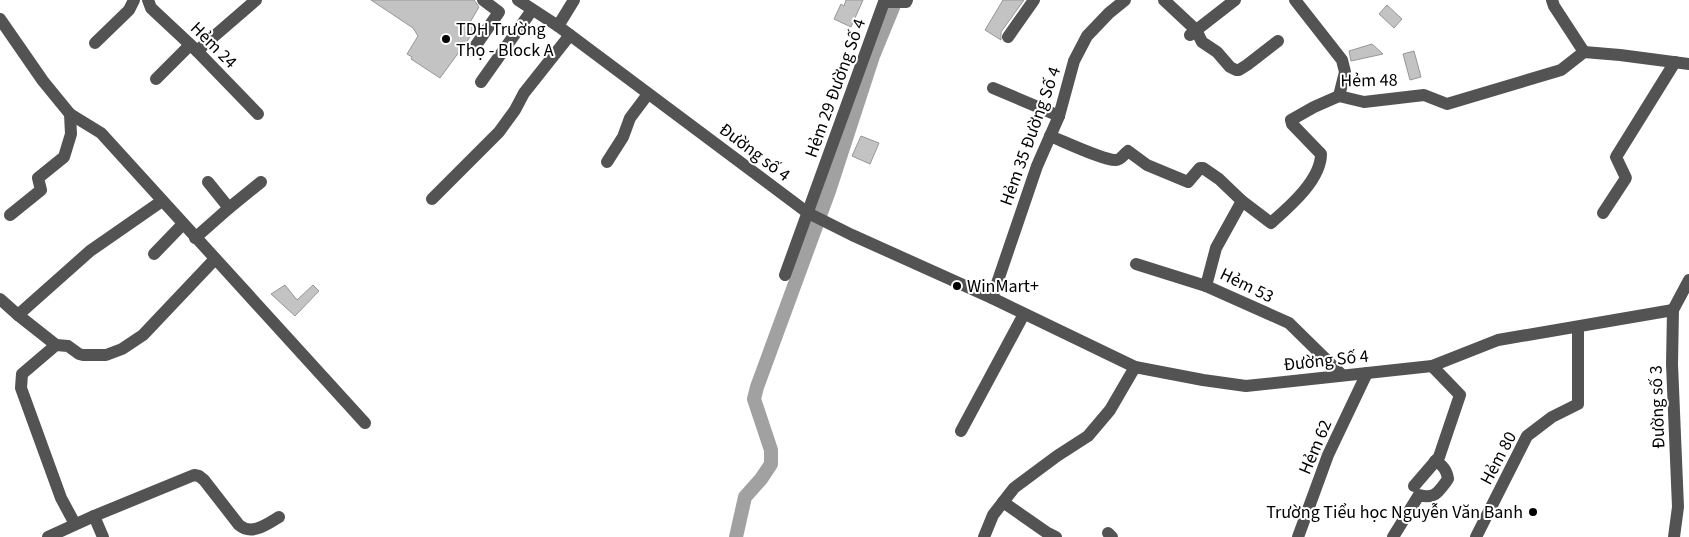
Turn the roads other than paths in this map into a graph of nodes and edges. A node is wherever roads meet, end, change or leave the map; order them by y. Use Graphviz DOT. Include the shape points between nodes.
graph roads {
  1 [pos="134,0"];
  2 [pos="148,0"];
  3 [pos="256,0"];
  4 [pos="483,0"];
  5 [pos="518,0"];
  6 [pos="574,0"];
  7 [pos="1034,0"];
  8 [pos="1125,0"];
  9 [pos="1164,0"];
  10 [pos="1236,0"];
  11 [pos="1295,0"];
  12 [pos="1552,0"];
  13 [pos="906,1"];
  14 [pos="532,10"];
  15 [pos="0,19"];
  16 [pos="558,26"];
  17 [pos="1193,32"];
  18 [pos="570,35"];
  19 [pos="1008,37"];
  20 [pos="1278,41"];
  21 [pos="95,43"];
  22 [pos="194,48"];
  23 [pos="472,51"];
  24 [pos="1584,52"];
  25 [pos="1675,62"];
  26 [pos="1689,64"];
  27 [pos="156,79"];
  28 [pos="481,82"];
  29 [pos="993,88"];
  30 [pos="648,94"];
  31 [pos="1339,96"];
  32 [pos="70,114"];
  33 [pos="258,114"];
  34 [pos="1059,116"];
  35 [pos="1050,136"];
  36 [pos="607,162"];
  37 [pos="208,182"];
  38 [pos="261,182"];
  39 [pos="432,199"];
  40 [pos="162,201"];
  41 [pos="1242,201"];
  42 [pos="229,208"];
  43 [pos="808,213"];
  44 [pos="1604,214"];
  45 [pos="10,215"];
  46 [pos="183,224"];
  47 [pos="196,238"];
  48 [pos="154,254"];
  49 [pos="215,259"];
  50 [pos="1136,264"];
  51 [pos="785,275"];
  52 [pos="1689,280"];
  53 [pos="1206,286"];
  54 [pos="992,298"];
  55 [pos="0,299"];
  56 [pos="1673,310"];
  57 [pos="1024,314"];
  58 [pos="18,315"];
  59 [pos="1578,328"];
  60 [pos="56,345"];
  61 [pos="1135,366"];
  62 [pos="1432,366"];
  63 [pos="1367,373"];
  64 [pos="1342,375"];
  65 [pos="366,423"];
  66 [pos="961,431"];
  67 [pos="1435,461"];
  68 [pos="1414,486"];
  69 [pos="1003,502"];
  70 [pos="94,516"];
  71 [pos="279,517"];
  72 [pos="74,524"];
  73 [pos="48,537"];
  74 [pos="104,537"];
  75 [pos="984,537"];
  76 [pos="1056,537"];
  77 [pos="1298,537"];
  78 [pos="1393,537"];
  79 [pos="1476,537"];
  80 [pos="1674,537"];
  1 -- 21 [label="street" via="129,10"];
  2 -- 22 [label="street, Hẻm 24" via="151,8"];
  3 -- 22 [label="street"];
  4 -- 23 [label="street" via="499,12"];
  5 -- 14 [label="street, Đường số 4"];
  6 -- 16 [label="street"];
  7 -- 19 [label="street"];
  8 -- 34 [label="street, Hẻm 35 Đường Số 4" via="1109,12 1088,36 1074,61"];
  9 -- 17 [label="street"];
  10 -- 17 [label="street"];
  11 -- 31 [label="street" via="1342,60 1345,72"];
  12 -- 24 [label="street"];
  13 -- 43 [label="street, Hẻm 29 Đường Số 4" via="884,2"];
  14 -- 16 [label="street, Đường số 4"];
  14 -- 28 [label="street"];
  15 -- 32 [label="street"];
  16 -- 18 [label="street, Đường số 4"];
  17 -- 20 [label="street" via="1236,70"];
  18 -- 30 [label="street, Đường số 4"];
  18 -- 39 [label="street" via="524,93 499,132"];
  22 -- 27 [label="street"];
  22 -- 33 [label="street, Hẻm 24"];
  24 -- 25 [label="street"];
  24 -- 31 [label="street, Hẻm 48" via="1561,70 1447,104 1424,95 1364,102"];
  25 -- 26 [label="street"];
  25 -- 44 [label="street" via="1616,157 1626,178"];
  29 -- 34 [label="street"];
  30 -- 36 [label="street" via="630,118 624,137"];
  30 -- 43 [label="street, Đường số 4"];
  31 -- 41 [label="street, Hẻm 48" via="1292,120 1292,124 1321,154 1321,163 1302,195 1271,223"];
  32 -- 40 [label="street" via="101,134"];
  32 -- 45 [label="street" via="71,134 64,157 38,178 40,190"];
  34 -- 35 [label="street, Hẻm 35 Đường Số 4"];
  35 -- 41 [label="street" via="1116,160 1128,151 1147,165 1188,182 1203,168"];
  35 -- 54 [label="street, Hẻm 35 Đường Số 4" via="1036,166"];
  37 -- 42 [label="street"];
  38 -- 42 [label="street"];
  40 -- 46 [label="street"];
  40 -- 58 [label="street" via="90,251"];
  41 -- 53 [label="street, Hẻm 53" via="1216,248"];
  42 -- 47 [label="street"];
  43 -- 51 [label="street, Hẻm 29 Đường Số 4"];
  43 -- 54 [label="street, Đường số 4"];
  46 -- 47 [label="street"];
  46 -- 48 [label="street"];
  47 -- 49 [label="street"];
  49 -- 60 [label="street" via="143,335 122,349 106,355 80,355 68,346"];
  49 -- 65 [label="street"];
  50 -- 53 [label="street"];
  52 -- 56 [label="street, Đường số 3"];
  53 -- 64 [label="street, Hẻm 53" via="1289,324"];
  54 -- 57 [label="street, Đường Số 4"];
  55 -- 58 [label="street"];
  56 -- 59 [label="street, Đường Số 4"];
  56 -- 80 [label="street, Đường số 3" via="1678,507"];
  57 -- 61 [label="street, Đường Số 4"];
  57 -- 66 [label="street"];
  58 -- 60 [label="street"];
  59 -- 62 [label="street, Đường Số 4" via="1498,340"];
  59 -- 79 [label="street, Hẻm 80" via="1578,404 1552,416 1527,436"];
  60 -- 72 [label="street" via="22,374 21,388 61,498"];
  61 -- 64 [label="street, Đường Số 4" via="1246,386"];
  61 -- 69 [label="street" via="1110,410 1088,436 1014,488"];
  62 -- 63 [label="street, Đường Số 4"];
  62 -- 67 [label="street" via="1460,395"];
  63 -- 64 [label="street, Đường Số 4"];
  63 -- 77 [label="street, Hẻm 62" via="1328,455"];
  67 -- 68 [label="street"];
  67 -- 78 [label="street" via="1445,469 1448,479 1433,496 1419,495"];
  69 -- 75 [label="street" via="993,515"];
  69 -- 76 [label="street"];
  70 -- 71 [label="street" via="197,475 243,528 261,528"];
  70 -- 72 [label="street"];
  70 -- 74 [label="street"];
  72 -- 73 [label="street"];
}
